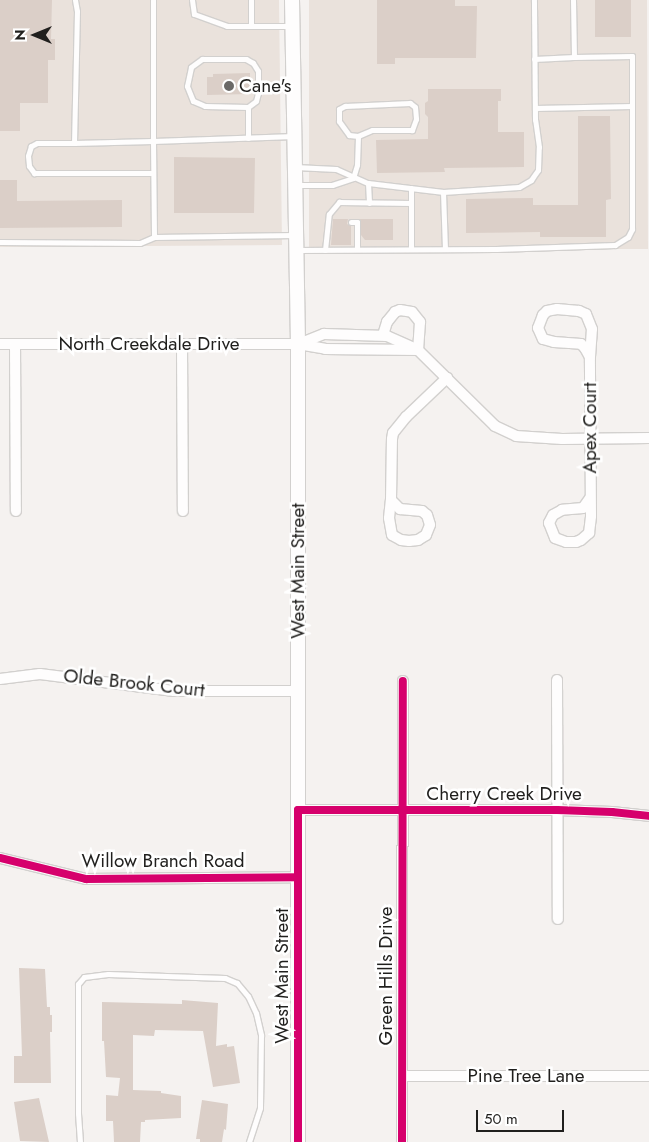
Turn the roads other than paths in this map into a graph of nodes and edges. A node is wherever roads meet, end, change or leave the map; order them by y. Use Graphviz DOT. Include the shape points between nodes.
graph roads {
  1 [pos="75,0"];
  2 [pos="153,0"];
  3 [pos="192,0"];
  4 [pos="251,0"];
  5 [pos="292,0"];
  6 [pos="534,0"];
  7 [pos="573,0"];
  8 [pos="251,26"];
  9 [pos="292,26"];
  10 [pos="574,57"];
  11 [pos="534,59"];
  12 [pos="632,106"];
  13 [pos="248,107"];
  14 [pos="535,108"];
  15 [pos="294,136"];
  16 [pos="358,136"];
  17 [pos="248,138"];
  18 [pos="153,141"];
  19 [pos="74,143"];
  20 [pos="295,167"];
  21 [pos="154,174"];
  22 [pos="354,178"];
  23 [pos="368,183"];
  24 [pos="295,186"];
  25 [pos="411,188"];
  26 [pos="443,192"];
  27 [pos="369,203"];
  28 [pos="411,203"];
  29 [pos="351,222"];
  30 [pos="296,235"];
  31 [pos="154,237"];
  32 [pos="0,242"];
  33 [pos="357,249"];
  34 [pos="411,249"];
  35 [pos="444,249"];
  36 [pos="296,250"];
  37 [pos="325,250"];
  38 [pos="382,335"];
  39 [pos="0,344"];
  40 [pos="16,344"];
  41 [pos="182,344"];
  42 [pos="298,344"];
  43 [pos="418,350"];
  44 [pos="590,357"];
  45 [pos="447,378"];
  46 [pos="589,438"];
  47 [pos="649,438"];
  48 [pos="590,498"];
  49 [pos="392,500"];
  50 [pos="182,510"];
  51 [pos="16,512"];
  52 [pos="0,679"];
  53 [pos="403,680"];
  54 [pos="557,680"];
  55 [pos="298,692"];
  56 [pos="298,810"];
  57 [pos="403,810"];
  58 [pos="557,810"];
  59 [pos="649,816"];
  60 [pos="0,858"];
  61 [pos="298,877"];
  62 [pos="558,919"];
  63 [pos="402,1076"];
  64 [pos="649,1076"];
  65 [pos="80,1142"];
  66 [pos="249,1142"];
  67 [pos="298,1142"];
  68 [pos="402,1142"];
  1 -- 19 [label="lane"];
  2 -- 18 [label="lane"];
  3 -- 8 [label="lane" via="194,14 200,18 227,26"];
  4 -- 8 [label="lane"];
  5 -- 9 [label="main road, West Main Street"];
  6 -- 11 [label="lane"];
  7 -- 10 [label="lane"];
  8 -- 9 [label="lane"];
  9 -- 15 [label="main road, West Main Street"];
  10 -- 11 [label="lane"];
  10 -- 12 [label="lane" via="632,56"];
  11 -- 14 [label="lane"];
  12 -- 14 [label="lane"];
  12 -- 35 [label="lane" via="632,224 628,237 614,245"];
  13 -- 13 [label="lane" via="195,103 187,86 191,67 202,59 246,59 254,63 258,71 258,93 256,101"];
  13 -- 17 [label="lane"];
  14 -- 26 [label="lane" via="540,147 538,170 532,180 519,187"];
  15 -- 17 [label="lane"];
  15 -- 20 [label="main road, West Main Street"];
  16 -- 16 [label="lane" via="349,135 339,121 339,109 410,103 415,107 416,119 412,130 372,130"];
  16 -- 22 [label="lane"];
  17 -- 18 [label="lane"];
  18 -- 19 [label="lane"];
  18 -- 21 [label="lane"];
  19 -- 21 [label="lane" via="37,143 31,146 28,166 34,173"];
  20 -- 22 [label="lane" via="336,169"];
  20 -- 24 [label="main road, West Main Street"];
  21 -- 31 [label="lane"];
  22 -- 23 [label="lane"];
  22 -- 24 [label="lane" via="332,185"];
  23 -- 25 [label="lane"];
  23 -- 27 [label="lane"];
  24 -- 30 [label="main road, West Main Street"];
  25 -- 26 [label="lane"];
  25 -- 28 [label="lane"];
  26 -- 35 [label="lane"];
  27 -- 28 [label="lane"];
  27 -- 37 [label="lane" via="339,202 329,214"];
  28 -- 34 [label="lane"];
  29 -- 33 [label="lane" via="357,222 354,235"];
  30 -- 31 [label="lane"];
  30 -- 36 [label="main road, West Main Street"];
  31 -- 32 [label="lane" via="140,243"];
  33 -- 34 [label="lane"];
  33 -- 37 [label="lane"];
  34 -- 35 [label="lane"];
  36 -- 37 [label="lane"];
  36 -- 42 [label="main road, West Main Street"];
  38 -- 42 [label="street" via="324,334"];
  38 -- 43 [label="street"];
  38 -- 43 [label="street" via="395,312 412,312 420,322"];
  39 -- 40 [label="street, North Creekdale Drive"];
  40 -- 41 [label="street, North Creekdale Drive"];
  40 -- 51 [label="street"];
  41 -- 42 [label="street, North Creekdale Drive"];
  41 -- 50 [label="street"];
  42 -- 43 [label="street" via="325,349"];
  42 -- 55 [label="main road, West Main Street"];
  43 -- 45 [label="street"];
  44 -- 44 [label="street, Apex Court" via="592,329 586,314 557,309 543,315 538,328 543,338 581,344"];
  44 -- 46 [label="street, Apex Court"];
  45 -- 46 [label="street" via="495,426 509,434 531,438"];
  45 -- 49 [label="street" via="394,433"];
  46 -- 47 [label="street"];
  46 -- 48 [label="street, Apex Court"];
  48 -- 48 [label="street, Apex Court" via="583,508 562,510 553,515 549,523 555,538 576,542 589,533"];
  49 -- 49 [label="street" via="389,518 392,535 409,541 426,535 430,525 427,515 422,511 400,509"];
  52 -- 55 [label="street, Olde Brook Court" via="40,674 174,691"];
  53 -- 57 [label="street, Green Hills Drive"];
  54 -- 58 [label="street"];
  55 -- 56 [label="main road, West Main Street"];
  56 -- 57 [label="street, Cherry Creek Drive"];
  56 -- 61 [label="main road, West Main Street"];
  57 -- 58 [label="street, Cherry Creek Drive"];
  57 -- 63 [label="street, Green Hills Drive"];
  58 -- 59 [label="street, Cherry Creek Drive"];
  58 -- 62 [label="street"];
  60 -- 61 [label="street, Willow Branch Road" via="86,879"];
  61 -- 67 [label="main road, West Main Street"];
  63 -- 64 [label="street, Pine Tree Lane"];
  63 -- 68 [label="street, Green Hills Drive"];
  65 -- 66 [label="lane" via="78,984 84,977 108,974 225,978 237,983 248,996 261,1035 260,1108"];
}
